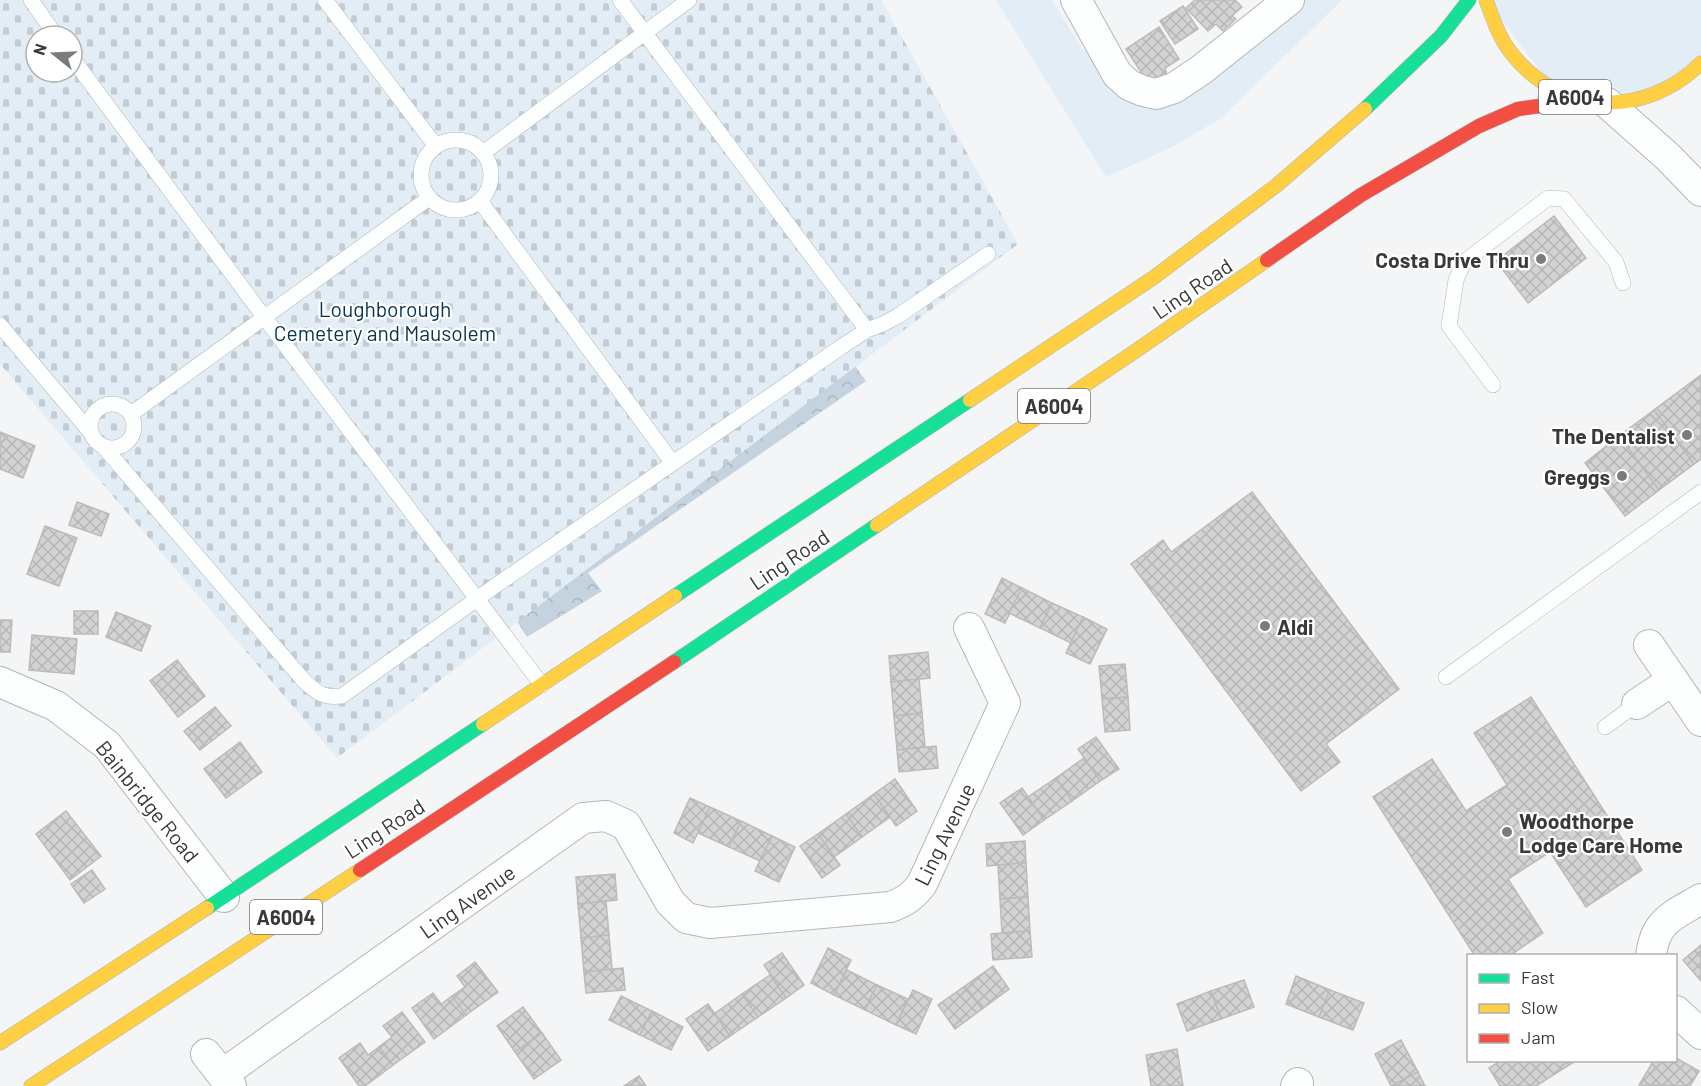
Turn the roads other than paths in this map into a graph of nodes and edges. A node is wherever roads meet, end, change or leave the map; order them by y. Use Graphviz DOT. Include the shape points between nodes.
graph roads {
  1 [pos="31,0"];
  2 [pos="325,0"];
  3 [pos="620,0"];
  4 [pos="689,0"];
  5 [pos="1076,0"];
  6 [pos="1289,0"];
  7 [pos="1469,0"];
  8 [pos="1486,0"];
  9 [pos="48,24"];
  10 [pos="645,33"];
  11 [pos="1701,63"];
  12 [pos="84,74"];
  13 [pos="1595,101"];
  14 [pos="435,145"];
  15 [pos="483,153"];
  16 [pos="1701,191"];
  17 [pos="429,198"];
  18 [pos="480,201"];
  19 [pos="988,254"];
  20 [pos="1623,283"];
  21 [pos="264,317"];
  22 [pos="0,325"];
  23 [pos="867,330"];
  24 [pos="1493,385"];
  25 [pos="131,414"];
  26 [pos="92,434"];
  27 [pos="103,446"];
  28 [pos="672,462"];
  29 [pos="1701,492"];
  30 [pos="477,599"];
  31 [pos="969,628"];
  32 [pos="1649,645"];
  33 [pos="1446,676"];
  34 [pos="1673,680"];
  35 [pos="0,682"];
  36 [pos="542,685"];
  37 [pos="1637,704"];
  38 [pos="1701,721"];
  39 [pos="1605,727"];
  40 [pos="224,897"];
  41 [pos="1701,899"];
  42 [pos="1651,954"];
  43 [pos="1677,1012"];
  44 [pos="1701,1034"];
  45 [pos="0,1043"];
  46 [pos="220,1072"];
  47 [pos="31,1086"];
  1 -- 9 [label="lane"];
  2 -- 14 [label="lane"];
  3 -- 10 [label="lane"];
  4 -- 10 [label="lane"];
  5 -- 6 [label="street" via="1117,74 1143,92 1156,94 1174,88 1201,70"];
  7 -- 36 [label="main road, Ling Road / A6004" via="1441,36 1372,103 1277,185 1153,278"];
  8 -- 13 [label="main road, A6004" via="1504,45 1535,78 1555,90"];
  10 -- 15 [label="lane"];
  10 -- 23 [label="lane"];
  11 -- 13 [label="main road, A6004" via="1683,80 1651,96 1630,101"];
  12 -- 21 [label="lane"];
  13 -- 16 [label="street" via="1668,157"];
  13 -- 47 [label="main road, Ling Road / A6004" via="1518,109 1479,126 1361,195 1147,344 552,744"];
  14 -- 15 [label="lane" via="456,140 468,142"];
  14 -- 17 [label="lane" via="422,166 423,189"];
  15 -- 18 [label="lane" via="491,180"];
  17 -- 18 [label="lane" via="448,210 471,207"];
  17 -- 21 [label="lane"];
  18 -- 28 [label="lane"];
  19 -- 23 [label="lane" via="898,316"];
  20 -- 24 [label="lane" via="1616,262 1564,199 1548,198 1464,262 1456,280 1449,326"];
  21 -- 25 [label="lane"];
  21 -- 30 [label="lane"];
  22 -- 26 [label="lane"];
  23 -- 28 [label="lane"];
  25 -- 26 [label="lane" via="119,404 97,408 89,427"];
  25 -- 27 [label="lane" via="135,428 129,441 117,448"];
  26 -- 27 [label="lane"];
  27 -- 30 [label="lane" via="319,694 330,698 342,696"];
  28 -- 30 [label="lane"];
  29 -- 33 [label="lane"];
  30 -- 36 [label="lane"];
  31 -- 46 [label="street, Ling Avenue" via="1005,703 922,884 902,903 681,927 626,825 606,816 583,818"];
  32 -- 34 [label="street"];
  34 -- 37 [label="street"];
  34 -- 38 [label="street"];
  35 -- 40 [label="street, Bainbridge Road" via="56,706 107,745"];
  36 -- 40 [label="main road, Ling Road / A6004"];
  37 -- 39 [label="lane"];
  40 -- 45 [label="main road, Ling Road / A6004"];
  41 -- 42 [label="street" via="1668,918 1660,927"];
  43 -- 44 [label="street"];
}
